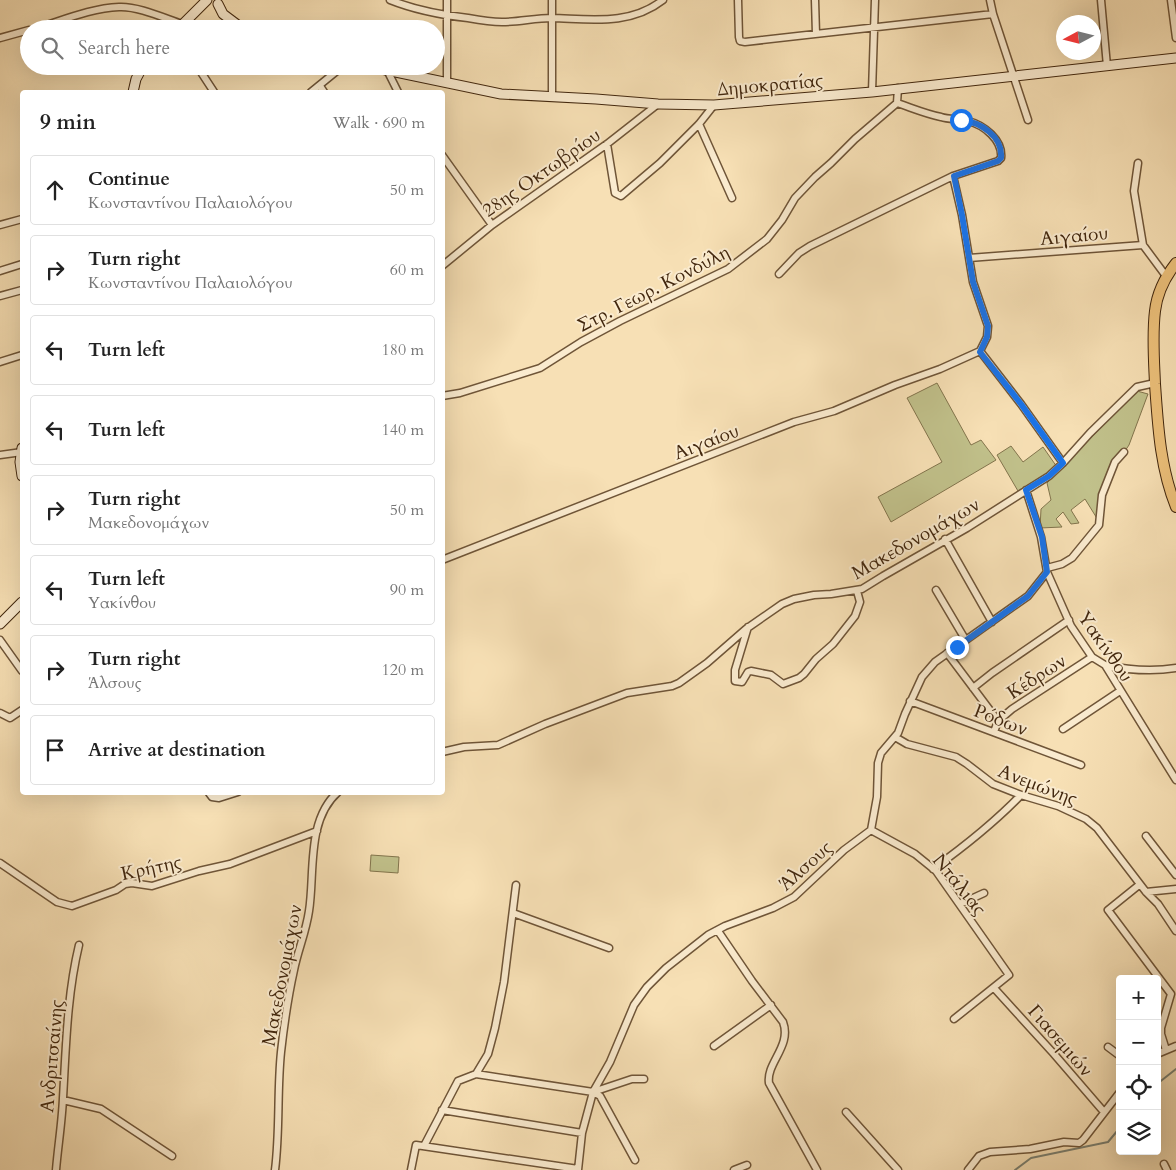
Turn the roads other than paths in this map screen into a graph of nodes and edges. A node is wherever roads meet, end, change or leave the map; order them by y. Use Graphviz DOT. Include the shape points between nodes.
graph roads {
  1 [pos="207,0"];
  2 [pos="390,0"];
  3 [pos="447,0"];
  4 [pos="552,0"];
  5 [pos="663,0"];
  6 [pos="738,0"];
  7 [pos="815,0"];
  8 [pos="875,0"];
  9 [pos="991,0"];
  10 [pos="1101,0"];
  11 [pos="1171,0"];
  12 [pos="220,2"];
  13 [pos="993,14"];
  14 [pos="448,16"];
  15 [pos="551,18"];
  16 [pos="63,20"];
  17 [pos="166,20"];
  18 [pos="186,20"];
  19 [pos="231,20"];
  20 [pos="874,28"];
  21 [pos="20,32"];
  22 [pos="816,34"];
  23 [pos="0,38"];
  24 [pos="1176,38"];
  25 [pos="1176,58"];
  26 [pos="1107,66"];
  27 [pos="138,75"];
  28 [pos="203,75"];
  29 [pos="333,75"];
  30 [pos="390,75"];
  31 [pos="412,75"];
  32 [pos="1013,76"];
  33 [pos="447,82"];
  34 [pos="320,86"];
  35 [pos="898,88"];
  36 [pos="133,90"];
  37 [pos="213,90"];
  38 [pos="314,90"];
  39 [pos="323,90"];
  40 [pos="397,90"];
  41 [pos="872,92"];
  42 [pos="552,97"];
  43 [pos="897,103"];
  44 [pos="658,104"];
  45 [pos="714,105"];
  46 [pos="1028,120"];
  47 [pos="699,124"];
  48 [pos="607,144"];
  49 [pos="445,159"];
  50 [pos="1138,163"];
  51 [pos="954,176"];
  52 [pos="732,198"];
  53 [pos="20,220"];
  54 [pos="492,224"];
  55 [pos="0,225"];
  56 [pos="1143,245"];
  57 [pos="969,258"];
  58 [pos="445,263"];
  59 [pos="1176,263"];
  60 [pos="20,265"];
  61 [pos="0,271"];
  62 [pos="779,274"];
  63 [pos="1166,276"];
  64 [pos="20,291"];
  65 [pos="0,296"];
  66 [pos="980,352"];
  67 [pos="20,356"];
  68 [pos="0,362"];
  69 [pos="1155,383"];
  70 [pos="445,396"];
  71 [pos="20,451"];
  72 [pos="1124,452"];
  73 [pos="0,455"];
  74 [pos="1063,463"];
  75 [pos="1026,490"];
  76 [pos="1176,507"];
  77 [pos="945,539"];
  78 [pos="445,559"];
  79 [pos="1047,570"];
  80 [pos="936,590"];
  81 [pos="856,591"];
  82 [pos="20,604"];
  83 [pos="1069,620"];
  84 [pos="992,622"];
  85 [pos="0,624"];
  86 [pos="748,628"];
  87 [pos="965,639"];
  88 [pos="0,640"];
  89 [pos="947,653"];
  90 [pos="1092,657"];
  91 [pos="1105,665"];
  92 [pos="20,668"];
  93 [pos="1176,668"];
  94 [pos="973,688"];
  95 [pos="1120,691"];
  96 [pos="910,701"];
  97 [pos="20,711"];
  98 [pos="0,713"];
  99 [pos="998,721"];
  100 [pos="1063,729"];
  101 [pos="994,732"];
  102 [pos="895,738"];
  103 [pos="445,751"];
  104 [pos="1081,765"];
  105 [pos="1176,780"];
  106 [pos="210,795"];
  107 [pos="228,795"];
  108 [pos="335,795"];
  109 [pos="1021,796"];
  110 [pos="872,830"];
  111 [pos="317,831"];
  112 [pos="1146,836"];
  113 [pos="0,863"];
  114 [pos="933,869"];
  115 [pos="1176,875"];
  116 [pos="516,885"];
  117 [pos="1140,885"];
  118 [pos="1176,889"];
  119 [pos="1146,892"];
  120 [pos="984,893"];
  121 [pos="960,904"];
  122 [pos="513,913"];
  123 [pos="718,931"];
  124 [pos="1176,931"];
  125 [pos="79,945"];
  126 [pos="609,948"];
  127 [pos="994,988"];
  128 [pos="771,1005"];
  129 [pos="954,1019"];
  130 [pos="714,1046"];
  131 [pos="1176,1046"];
  132 [pos="1108,1047"];
  133 [pos="1166,1050"];
  134 [pos="1161,1052"];
  135 [pos="1116,1053"];
  136 [pos="476,1074"];
  137 [pos="644,1078"];
  138 [pos="592,1092"];
  139 [pos="1116,1097"];
  140 [pos="63,1100"];
  141 [pos="442,1110"];
  142 [pos="846,1112"];
  143 [pos="1104,1112"];
  144 [pos="582,1133"];
  145 [pos="424,1146"];
  146 [pos="172,1156"];
  147 [pos="634,1160"];
  148 [pos="747,1165"];
  149 [pos="578,1169"];
  150 [pos="56,1170"];
  151 [pos="275,1170"];
  152 [pos="411,1170"];
  153 [pos="734,1170"];
  154 [pos="817,1170"];
  155 [pos="898,1170"];
  156 [pos="968,1170"];
  1 -- 12 [label="street" via="212,4"];
  1 -- 18 [label="street"];
  2 -- 14 [label="street"];
  3 -- 14 [label="street"];
  4 -- 15 [label="street"];
  5 -- 15 [label="street" via="642,13 616,19"];
  6 -- 22 [label="street" via="740,41"];
  7 -- 22 [label="street"];
  8 -- 20 [label="street"];
  9 -- 13 [label="street"];
  10 -- 26 [label="street"];
  11 -- 24 [label="street"];
  12 -- 19 [label="street" via="223,14"];
  13 -- 20 [label="street"];
  13 -- 32 [label="street"];
  14 -- 15 [label="street" via="502,22"];
  14 -- 33 [label="street"];
  15 -- 42 [label="street"];
  16 -- 17 [label="street" via="121,6"];
  20 -- 22 [label="street"];
  20 -- 41 [label="street"];
  21 -- 23 [label="street"];
  25 -- 26 [label="street, Δημοκρατίας"];
  26 -- 32 [label="street, Δημοκρατίας"];
  27 -- 36 [label="street"];
  28 -- 37 [label="street"];
  29 -- 34 [label="street"];
  30 -- 40 [label="street"];
  31 -- 33 [label="street, Δημοκρατίας"];
  32 -- 35 [label="street, Δημοκρατίας"];
  32 -- 46 [label="street"];
  33 -- 42 [label="street, Δημοκρατίας" via="501,94"];
  34 -- 38 [label="street"];
  34 -- 39 [label="street"];
  35 -- 41 [label="street, Δημοκρατίας"];
  35 -- 43 [label="street"];
  41 -- 45 [label="street, Δημοκρατίας"];
  42 -- 44 [label="street, Δημοκρατίας"];
  43 -- 51 [label="street" via="944,118 974,123 988,130 998,142 1001,158 998,161"];
  43 -- 70 [label="street, Στρ. Γεωρ. Κονδύλη" via="815,177 795,198 767,239 728,269 620,321 540,368"];
  44 -- 45 [label="street, Δημοκρατίας"];
  44 -- 48 [label="street, 28ης Οκτωβρίου"];
  45 -- 47 [label="street"];
  47 -- 48 [label="street" via="621,196 615,193"];
  47 -- 52 [label="street"];
  48 -- 54 [label="street, 28ης Οκτωβρίου"];
  49 -- 54 [label="street"];
  50 -- 56 [label="street" via="1134,191"];
  51 -- 57 [label="street"];
  51 -- 62 [label="street" via="810,246"];
  53 -- 55 [label="street"];
  54 -- 58 [label="street, 28ης Οκτωβρίου"];
  56 -- 57 [label="street, Αιγαίου"];
  56 -- 63 [label="street"];
  57 -- 66 [label="street" via="973,282 988,326"];
  59 -- 63 [label="main road"];
  60 -- 61 [label="street"];
  63 -- 69 [label="main road" via="1155,311"];
  64 -- 65 [label="street"];
  66 -- 74 [label="street"];
  66 -- 78 [label="street, Αιγαίου"];
  67 -- 68 [label="street"];
  69 -- 74 [label="street, Μακεδονομάχων" via="1137,387"];
  69 -- 76 [label="main road" via="1160,448 1166,480"];
  71 -- 73 [label="street"];
  72 -- 79 [label="street" via="1115,462 1102,495 1099,525 1072,558"];
  74 -- 75 [label="street, Μακεδονομάχων"];
  75 -- 77 [label="street, Μακεδονομάχων"];
  75 -- 79 [label="street, Υακίνθου" via="1042,537"];
  77 -- 81 [label="street, Μακεδονομάχων"];
  77 -- 84 [label="street"];
  79 -- 83 [label="street, Υακίνθου"];
  79 -- 84 [label="street" via="1028,596"];
  80 -- 87 [label="street"];
  81 -- 86 [label="street, Μακεδονομάχων" via="794,599"];
  81 -- 86 [label="street" via="860,602 855,616 804,674 785,683 771,675 751,671 742,682 735,681 735,670"];
  82 -- 85 [label="street"];
  83 -- 90 [label="street, Υακίνθου"];
  83 -- 94 [label="street"];
  84 -- 87 [label="street"];
  86 -- 103 [label="street, Μακεδονομάχων" via="672,686 627,693 498,745"];
  87 -- 89 [label="street"];
  88 -- 92 [label="street"];
  89 -- 94 [label="street"];
  89 -- 96 [label="street" via="928,668"];
  90 -- 91 [label="street, Υακίνθου"];
  90 -- 99 [label="street, Κέδρων"];
  91 -- 93 [label="street" via="1134,670"];
  91 -- 95 [label="street, Υακίνθου"];
  94 -- 99 [label="street"];
  95 -- 100 [label="street"];
  95 -- 105 [label="street, Υακίνθου"];
  96 -- 101 [label="street, Ρόδων"];
  96 -- 102 [label="street"];
  97 -- 98 [label="street" via="10,718"];
  99 -- 101 [label="street"];
  101 -- 104 [label="street, Ρόδων"];
  102 -- 109 [label="street, Ανεμώνης" via="956,758 993,784"];
  102 -- 110 [label="street" via="881,752 878,763"];
  106 -- 107 [label="street" via="219,798"];
  108 -- 111 [label="street, Μακεδονομάχων" via="324,808"];
  109 -- 114 [label="street" via="995,822"];
  109 -- 117 [label="street, Ανεμώνης" via="1058,806 1086,819 1097,828"];
  110 -- 114 [label="street, Ντάλιας" via="915,854"];
  110 -- 123 [label="street, Άλσους" via="844,850 794,897"];
  111 -- 113 [label="street, Κρήτης" via="230,864 152,886 125,884 72,906 57,902"];
  111 -- 151 [label="street, Μακεδονομάχων" via="309,912 294,968 281,1052"];
  112 -- 115 [label="street"];
  114 -- 121 [label="street, Ντάλιας"];
  116 -- 122 [label="street"];
  117 -- 119 [label="street, Ανεμώνης"];
  117 -- 133 [label="street" via="1108,910 1171,994 1161,1028"];
  118 -- 119 [label="street"];
  119 -- 124 [label="street, Ανεμώνης"];
  120 -- 121 [label="street"];
  121 -- 127 [label="street, Ντάλιας" via="1009,975"];
  122 -- 126 [label="street"];
  122 -- 136 [label="street" via="495,1028 488,1054"];
  123 -- 128 [label="street"];
  123 -- 138 [label="street, Άλσους" via="708,935 666,968 647,987 634,1005 613,1055"];
  125 -- 140 [label="street, Ανδριτσαίνης" via="65,1047"];
  127 -- 129 [label="street"];
  127 -- 143 [label="street, Γιασεμιών"];
  128 -- 130 [label="street"];
  128 -- 154 [label="street" via="785,1028 784,1041 769,1083"];
  131 -- 133 [label="street"];
  132 -- 135 [label="street"];
  133 -- 134 [label="street"];
  136 -- 138 [label="street"];
  136 -- 141 [label="street" via="458,1081"];
  137 -- 138 [label="street"];
  138 -- 144 [label="street, Άλσους"];
  138 -- 147 [label="street" via="600,1096"];
  139 -- 143 [label="street"];
  140 -- 146 [label="street" via="101,1109"];
  140 -- 150 [label="street, Ανδριτσαίνης"];
  141 -- 144 [label="street"];
  141 -- 145 [label="street"];
  142 -- 155 [label="street"];
  143 -- 156 [label="street" via="1079,1143 1064,1142 990,1152 979,1156"];
  144 -- 149 [label="street, Άλσους"];
  145 -- 149 [label="street"];
  145 -- 152 [label="street" via="416,1145"];
  148 -- 153 [label="street"];
}
